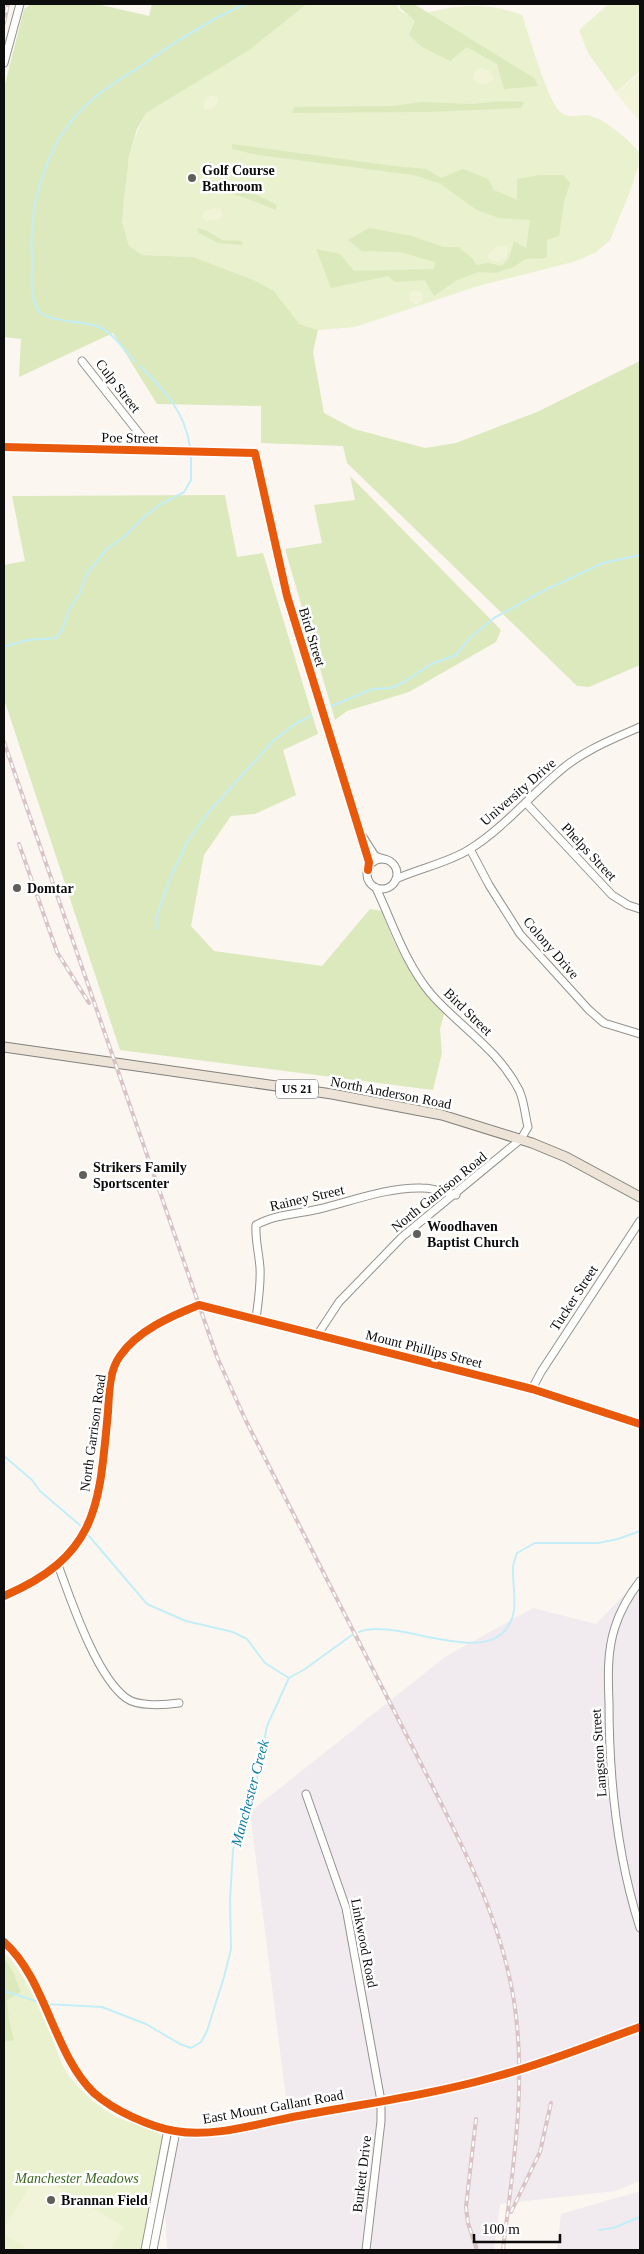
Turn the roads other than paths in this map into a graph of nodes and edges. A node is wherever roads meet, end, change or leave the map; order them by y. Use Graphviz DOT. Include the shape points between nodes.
graph roads {
  1 [pos="20,4"];
  2 [pos="4,62"];
  3 [pos="82,361"];
  4 [pos="4,447"];
  5 [pos="153,450"];
  6 [pos="255,453"];
  7 [pos="640,728"];
  8 [pos="526,804"];
  9 [pos="356,826"];
  10 [pos="470,849"];
  11 [pos="384,859"];
  12 [pos="396,868"];
  13 [pos="368,870"];
  14 [pos="412,872"];
  15 [pos="396,879"];
  16 [pos="376,888"];
  17 [pos="386,889"];
  18 [pos="382,902"];
  19 [pos="640,909"];
  20 [pos="640,1034"];
  21 [pos="4,1047"];
  22 [pos="521,1140"];
  23 [pos="456,1194"];
  24 [pos="640,1197"];
  25 [pos="640,1221"];
  26 [pos="199,1305"];
  27 [pos="256,1319"];
  28 [pos="318,1334"];
  29 [pos="532,1389"];
  30 [pos="640,1424"];
  31 [pos="58,1565"];
  32 [pos="640,1580"];
  33 [pos="4,1596"];
  34 [pos="178,1704"];
  35 [pos="306,1794"];
  36 [pos="640,1928"];
  37 [pos="4,1942"];
  38 [pos="640,2027"];
  39 [pos="381,2101"];
  40 [pos="172,2130"];
  41 [pos="145,2250"];
  42 [pos="154,2250"];
  43 [pos="366,2250"];
  1 -- 2 [label="street"];
  3 -- 5 [label="street, Culp Street"];
  4 -- 5 [label="street, Poe Street"];
  5 -- 6 [label="street, Poe Street"];
  6 -- 9 [label="street, Bird Street" via="286,596"];
  7 -- 8 [label="street, University Drive" via="572,762 554,775"];
  8 -- 10 [label="street, University Drive"];
  8 -- 19 [label="street, Phelps Street" via="612,895"];
  9 -- 11 [label="street, Bird Street" via="375,856"];
  9 -- 13 [label="street, Bird Street" via="369,862"];
  10 -- 14 [label="street, University Drive"];
  10 -- 20 [label="street, Colony Drive" via="520,934 589,1010 604,1022"];
  11 -- 12 [label="street, Bird Street"];
  11 -- 13 [label="street" via="376,860"];
  12 -- 14 [label="street"];
  12 -- 15 [label="street"];
  13 -- 16 [label="street, Bird Street" via="368,879"];
  14 -- 15 [label="street, University Drive"];
  15 -- 17 [label="street"];
  16 -- 17 [label="street"];
  16 -- 18 [label="street, Bird Street"];
  17 -- 18 [label="street"];
  18 -- 22 [label="street, Bird Street" via="423,982 436,999 501,1062 520,1091 528,1127"];
  21 -- 22 [label="main road, North Anderson Road / US 21" via="372,1100 442,1116"];
  22 -- 23 [label="street, North Garrison Road"];
  22 -- 24 [label="main road, North Anderson Road / US 21" via="566,1157"];
  23 -- 27 [label="street, Rainey Street" via="422,1188 399,1190 270,1218 256,1225 260,1292"];
  23 -- 28 [label="street, North Garrison Road" via="402,1237 369,1270 339,1302"];
  25 -- 29 [label="street, Tucker Street"];
  26 -- 27 [label="street, Mount Phillips Street"];
  26 -- 31 [label="street, North Garrison Road" via="153,1328 119,1357 111,1379 100,1492 86,1528"];
  27 -- 28 [label="street, Mount Phillips Street"];
  28 -- 29 [label="street, Mount Phillips Street"];
  29 -- 30 [label="street, Mount Phillips Street"];
  31 -- 33 [label="street, North Garrison Road" via="37,1580"];
  31 -- 34 [label="street" via="75,1612 108,1678 127,1699 159,1706"];
  32 -- 36 [label="street, Langston Street" via="615,1626 608,1682 617,1823"];
  35 -- 39 [label="street, Linkwood Road" via="346,1908"];
  37 -- 40 [label="street, East Mount Gallant Road" via="24,1966 76,2070 95,2094 127,2114"];
  38 -- 39 [label="street, East Mount Gallant Road" via="494,2077"];
  39 -- 40 [label="street, East Mount Gallant Road" via="220,2130"];
  39 -- 43 [label="street, Burkett Drive"];
  40 -- 41 [label="street"];
  40 -- 42 [label="street"];
}
